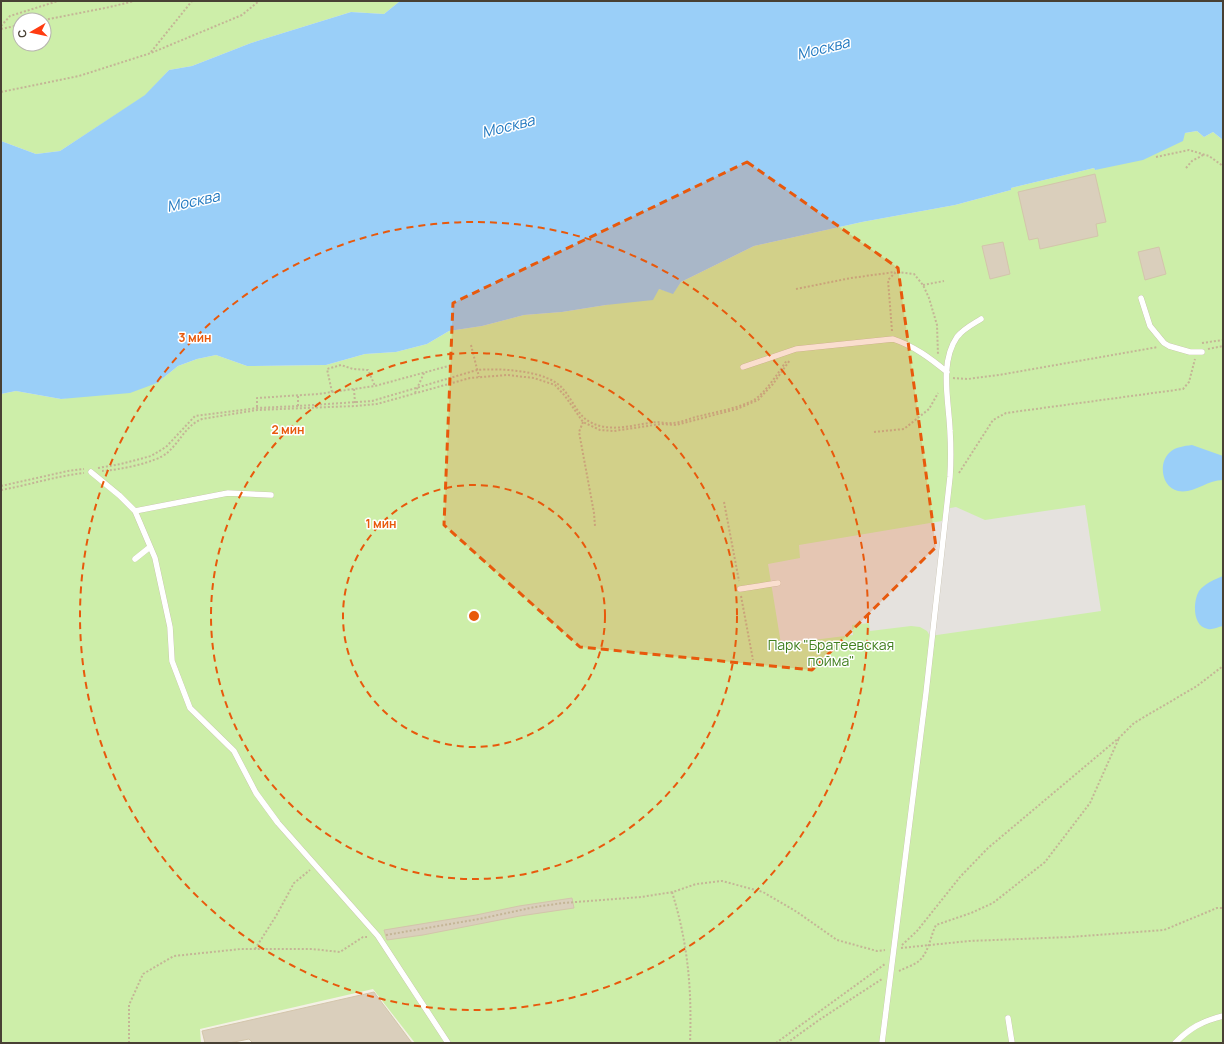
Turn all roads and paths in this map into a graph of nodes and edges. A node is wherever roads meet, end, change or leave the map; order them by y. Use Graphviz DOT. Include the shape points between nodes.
graph roads {
  1 [pos="58,1"];
  2 [pos="134,1"];
  3 [pos="192,1"];
  4 [pos="259,1"];
  5 [pos="52,18"];
  6 [pos="12,26"];
  7 [pos="1,27"];
  8 [pos="151,53"];
  9 [pos="1,92"];
  10 [pos="1204,155"];
  11 [pos="1156,157"];
  12 [pos="1223,166"];
  13 [pos="1186,168"];
  14 [pos="896,272"];
  15 [pos="944,281"];
  16 [pos="923,285"];
  17 [pos="796,289"];
  18 [pos="1141,298"];
  19 [pos="982,319"];
  20 [pos="893,339"];
  21 [pos="1223,340"];
  22 [pos="1197,344"];
  23 [pos="471,345"];
  24 [pos="1169,346"];
  25 [pos="1223,346"];
  26 [pos="794,350"];
  27 [pos="1202,352"];
  28 [pos="791,359"];
  29 [pos="938,364"];
  30 [pos="452,365"];
  31 [pos="743,367"];
  32 [pos="477,370"];
  33 [pos="424,373"];
  34 [pos="947,375"];
  35 [pos="479,377"];
  36 [pos="375,386"];
  37 [pos="417,388"];
  38 [pos="354,389"];
  39 [pos="332,392"];
  40 [pos="415,393"];
  41 [pos="298,396"];
  42 [pos="942,396"];
  43 [pos="355,403"];
  44 [pos="355,406"];
  45 [pos="298,408"];
  46 [pos="257,409"];
  47 [pos="582,422"];
  48 [pos="874,432"];
  49 [pos="97,468"];
  50 [pos="88,470"];
  51 [pos="950,477"];
  52 [pos="1,486"];
  53 [pos="1,490"];
  54 [pos="271,495"];
  55 [pos="135,511"];
  56 [pos="596,526"];
  57 [pos="150,547"];
  58 [pos="135,559"];
  59 [pos="778,583"];
  60 [pos="740,588"];
  61 [pos="1223,666"];
  62 [pos="1120,737"];
  63 [pos="316,866"];
  64 [pos="672,892"];
  65 [pos="1223,908"];
  66 [pos="378,936"];
  67 [pos="928,944"];
  68 [pos="255,949"];
  69 [pos="894,949"];
  70 [pos="892,974"];
  71 [pos="1223,1016"];
  72 [pos="1008,1018"];
  73 [pos="129,1043"];
  74 [pos="448,1043"];
  75 [pos="690,1043"];
  76 [pos="776,1043"];
  77 [pos="787,1043"];
  78 [pos="882,1043"];
  79 [pos="1012,1043"];
  80 [pos="1175,1043"];
  1 -- 7 [label="path" via="10,16"];
  2 -- 5 [label="path"];
  3 -- 8 [label="path"];
  4 -- 8 [label="path" via="242,15"];
  6 -- 7 [label="path"];
  8 -- 9 [label="path" via="79,76"];
  10 -- 11 [label="path" via="1189,150"];
  10 -- 12 [label="path" via="1210,156"];
  10 -- 13 [label="path" via="1192,161"];
  14 -- 16 [label="path" via="914,274"];
  14 -- 17 [label="path"];
  14 -- 20 [label="path" via="888,280"];
  15 -- 16 [label="path"];
  16 -- 29 [label="path" via="937,324"];
  18 -- 24 [label="lane" via="1150,326 1164,344"];
  19 -- 34 [label="lane" via="957,336 951,348"];
  20 -- 26 [label="lane"];
  20 -- 29 [label="lane" via="903,342"];
  21 -- 22 [label="path"];
  23 -- 32 [label="path"];
  24 -- 27 [label="lane" via="1190,352"];
  24 -- 34 [label="path" via="999,375 968,378"];
  25 -- 27 [label="path"];
  26 -- 31 [label="lane"];
  26 -- 32 [label="path" via="772,381 755,399 672,423 659,422 614,428 591,423 583,418 562,388 553,381 520,371 495,368"];
  27 -- 51 [label="path" via="1196,358 1189,382 1183,389 1006,413 992,420 958,475 955,478"];
  28 -- 47 [label="path" via="758,400 737,409 676,425 660,424 614,431 600,430"];
  29 -- 34 [label="lane"];
  30 -- 33 [label="path"];
  32 -- 35 [label="path"];
  32 -- 37 [label="path"];
  33 -- 36 [label="path"];
  33 -- 37 [label="path"];
  34 -- 51 [label="lane"];
  35 -- 40 [label="path"];
  35 -- 47 [label="path" via="520,376 555,385 566,396"];
  36 -- 38 [label="path"];
  36 -- 39 [label="path" via="368,370 341,365 327,369"];
  37 -- 40 [label="path"];
  37 -- 43 [label="path"];
  38 -- 39 [label="path"];
  38 -- 43 [label="path"];
  39 -- 41 [label="path"];
  40 -- 44 [label="path" via="377,404"];
  41 -- 45 [label="path"];
  41 -- 46 [label="path" via="257,398"];
  42 -- 48 [label="path" via="941,388 929,410 904,428"];
  43 -- 44 [label="path"];
  43 -- 45 [label="path"];
  44 -- 45 [label="path"];
  45 -- 46 [label="path"];
  46 -- 49 [label="path" via="195,416 172,442 151,456"];
  46 -- 50 [label="path" via="202,418 185,431 166,454 154,459 109,471"];
  47 -- 56 [label="path" via="579,432"];
  50 -- 52 [label="path" via="68,471"];
  50 -- 53 [label="path"];
  50 -- 55 [label="lane"];
  51 -- 69 [label="lane"];
  54 -- 55 [label="lane" via="228,493"];
  55 -- 57 [label="lane"];
  57 -- 58 [label="lane"];
  57 -- 63 [label="lane" via="155,558 170,627 172,661 190,708 234,751 256,793 278,823"];
  59 -- 60 [label="lane"];
  61 -- 62 [label="path" via="1197,686 1134,723"];
  62 -- 67 [label="path" via="1090,803 1045,862 993,903 971,914 936,925"];
  62 -- 69 [label="path" via="988,848 960,877 917,932"];
  63 -- 66 [label="lane"];
  63 -- 68 [label="path" via="294,883"];
  64 -- 66 [label="path" via="563,903"];
  64 -- 69 [label="path" via="696,884 722,881 763,892 837,940 877,951"];
  64 -- 75 [label="path" via="688,958"];
  65 -- 67 [label="path" via="1217,908 1164,930"];
  66 -- 68 [label="path" via="363,937 340,952 312,948"];
  66 -- 74 [label="lane"];
  67 -- 69 [label="path"];
  67 -- 70 [label="path" via="918,962"];
  68 -- 73 [label="path" via="174,956 143,974 129,1005"];
  69 -- 70 [label="lane"];
  69 -- 76 [label="path" via="885,964"];
  70 -- 77 [label="path" via="877,981"];
  70 -- 78 [label="lane"];
  71 -- 80 [label="lane" via="1207,1020"];
  72 -- 79 [label="lane"];
}
